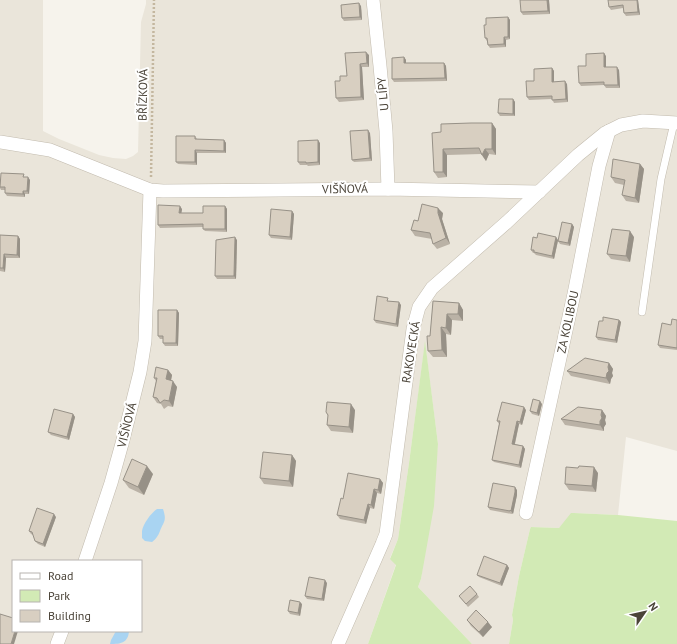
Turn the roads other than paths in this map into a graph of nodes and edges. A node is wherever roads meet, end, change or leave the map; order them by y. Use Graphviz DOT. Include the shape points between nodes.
graph roads {
  1 [pos="373,0"];
  2 [pos="676,123"];
  3 [pos="609,131"];
  4 [pos="0,142"];
  5 [pos="388,189"];
  6 [pos="150,190"];
  7 [pos="539,192"];
  8 [pos="642,312"];
  9 [pos="526,513"];
  10 [pos="85,560"];
  11 [pos="62,632"];
  12 [pos="57,644"];
  13 [pos="338,644"];
  1 -- 5 [label="street, U LÍPY" via="386,131"];
  2 -- 3 [label="street, RAKOVECKÁ" via="644,121 621,125"];
  2 -- 8 [label="lane" via="661,179"];
  3 -- 7 [label="street, RAKOVECKÁ" via="578,155"];
  3 -- 9 [label="street, ZA KOLIBOU" via="599,166"];
  4 -- 6 [label="street, VIŠŇOVÁ" via="50,150"];
  5 -- 6 [label="street, VIŠŇOVÁ"];
  5 -- 7 [label="street, VIŠŇOVÁ"];
  6 -- 10 [label="street, VIŠŇOVÁ" via="145,341 140,372 111,483"];
  7 -- 13 [label="street, RAKOVECKÁ" via="432,288 419,307 412,330 386,534"];
  11 -- 12 [label="street"];
}
